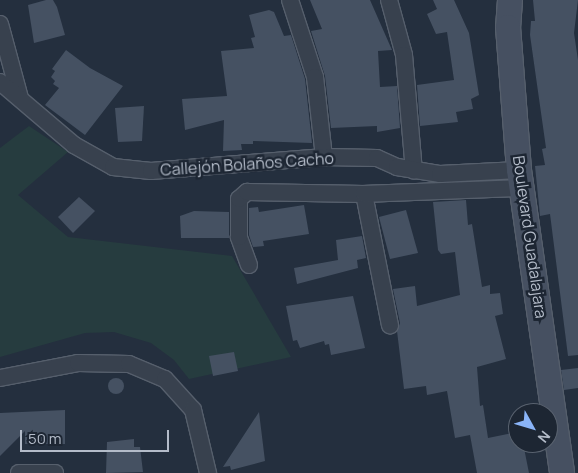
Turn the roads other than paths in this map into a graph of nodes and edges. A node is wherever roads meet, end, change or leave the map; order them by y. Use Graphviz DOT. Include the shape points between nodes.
graph roads {
  1 [pos="290,0"];
  2 [pos="389,0"];
  3 [pos="510,0"];
  4 [pos="0,24"];
  5 [pos="0,82"];
  6 [pos="20,98"];
  7 [pos="324,157"];
  8 [pos="414,171"];
  9 [pos="521,179"];
  10 [pos="364,194"];
  11 [pos="249,265"];
  12 [pos="390,325"];
  13 [pos="0,378"];
  14 [pos="18,473"];
  15 [pos="54,473"];
  16 [pos="208,473"];
  17 [pos="562,473"];
  1 -- 7 [label="street" via="315,77"];
  2 -- 8 [label="street" via="404,55"];
  3 -- 9 [label="main road, Boulevard Guadalajara" via="508,27"];
  4 -- 6 [label="street"];
  5 -- 6 [label="street, Callejón Bolaños Cacho"];
  6 -- 7 [label="street, Callejón Bolaños Cacho" via="74,145 112,166 152,171"];
  7 -- 8 [label="street, Callejón Bolaños Cacho" via="377,158"];
  8 -- 9 [label="street, Callejón Bolaños Cacho"];
  9 -- 10 [label="street"];
  9 -- 17 [label="main road, Boulevard Guadalajara"];
  10 -- 11 [label="street" via="248,192 239,199 239,237"];
  10 -- 12 [label="street"];
  13 -- 16 [label="street" via="78,363 129,364 165,379 193,410"];
  14 -- 15 [label="street"];
}
